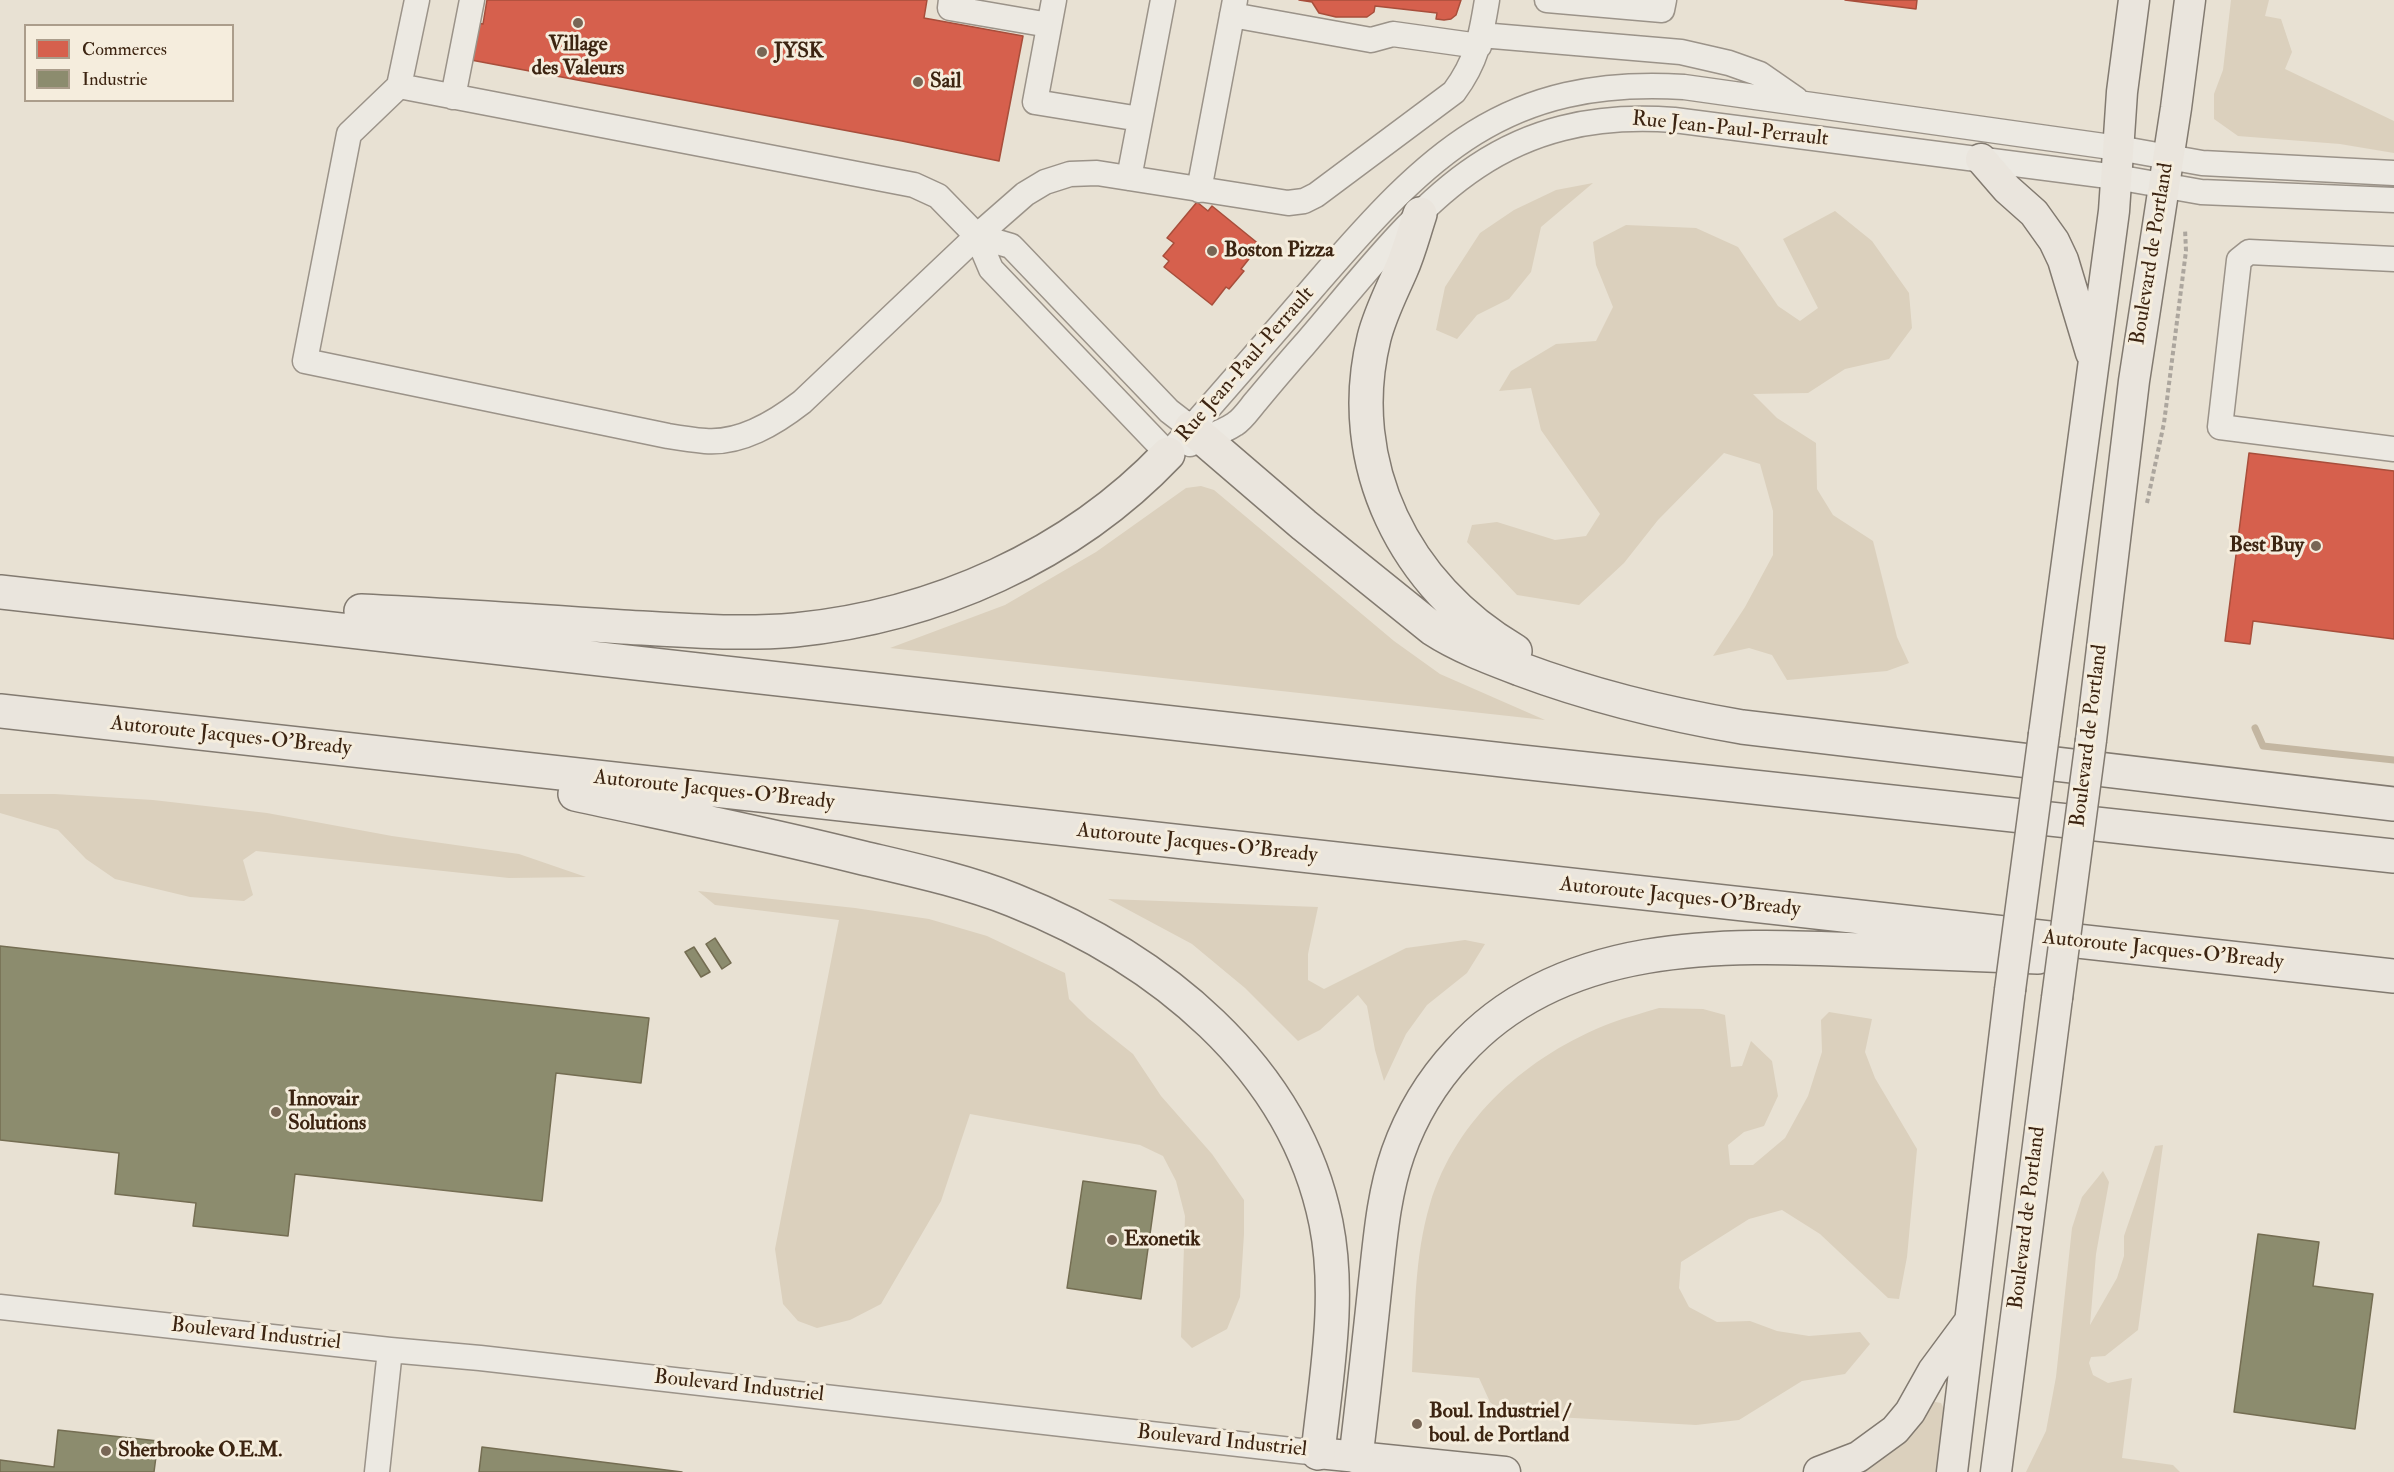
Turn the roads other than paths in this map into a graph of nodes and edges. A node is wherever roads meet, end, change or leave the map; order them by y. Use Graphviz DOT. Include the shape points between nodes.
graph roads {
  1 [pos="417,0"];
  2 [pos="472,0"];
  3 [pos="951,0"];
  4 [pos="1054,0"];
  5 [pos="1164,0"];
  6 [pos="1487,0"];
  7 [pos="1547,0"];
  8 [pos="1664,0"];
  9 [pos="2134,0"];
  10 [pos="2190,0"];
  11 [pos="1233,8"];
  12 [pos="1049,25"];
  13 [pos="1480,40"];
  14 [pos="399,86"];
  15 [pos="453,97"];
  16 [pos="1800,102"];
  17 [pos="1140,119"];
  18 [pos="2118,148"];
  19 [pos="1981,159"];
  20 [pos="2165,171"];
  21 [pos="2394,173"];
  22 [pos="2116,177"];
  23 [pos="1129,178"];
  24 [pos="1199,190"];
  25 [pos="2394,200"];
  26 [pos="1420,214"];
  27 [pos="977,236"];
  28 [pos="2394,259"];
  29 [pos="2093,360"];
  30 [pos="1197,433"];
  31 [pos="2394,449"];
  32 [pos="1168,454"];
  33 [pos="0,592"];
  34 [pos="69,599"];
  35 [pos="1616,700"];
  36 [pos="0,711"];
  37 [pos="404,757"];
  38 [pos="2394,804"];
  39 [pos="2394,856"];
  40 [pos="2341,970"];
  41 [pos="2394,976"];
  42 [pos="0,1307"];
  43 [pos="1972,1319"];
  44 [pos="390,1350"];
  45 [pos="1318,1453"];
  46 [pos="1356,1456"];
  47 [pos="1480,1471"];
  48 [pos="377,1472"];
  49 [pos="1819,1472"];
  50 [pos="1952,1472"];
  51 [pos="1996,1472"];
  1 -- 14 [label="street"];
  2 -- 15 [label="street"];
  3 -- 12 [label="street" via="950,8"];
  4 -- 12 [label="street"];
  5 -- 17 [label="street"];
  6 -- 13 [label="street"];
  7 -- 8 [label="street" via="1662,10"];
  9 -- 18 [label="main road, Boulevard de Portland"];
  10 -- 20 [label="main road, Boulevard de Portland"];
  11 -- 13 [label="street" via="1371,40 1393,34"];
  11 -- 24 [label="street"];
  12 -- 17 [label="street" via="1035,102"];
  13 -- 16 [label="street" via="1681,52 1760,74"];
  13 -- 24 [label="street" via="1468,73 1454,92 1316,195 1288,203"];
  14 -- 15 [label="street"];
  14 -- 27 [label="street" via="349,134 305,361 668,436 707,441 729,439 780,419 802,402"];
  15 -- 27 [label="street" via="914,185 938,196"];
  16 -- 18 [label="street, Rue Jean-Paul-Perrault"];
  16 -- 30 [label="street, Rue Jean-Paul-Perrault" via="1684,87 1622,86 1565,94 1501,117 1445,153 1386,205"];
  17 -- 23 [label="street"];
  18 -- 20 [label="street, Rue Jean-Paul-Perrault"];
  18 -- 22 [label="main road, Boulevard de Portland"];
  19 -- 22 [label="street, Rue Jean-Paul-Perrault"];
  19 -- 26 [label="street, Rue Jean-Paul-Perrault" via="1674,120 1612,119 1555,129 1506,148 1469,170"];
  19 -- 29 [label="main road" via="2034,213 2055,241"];
  20 -- 21 [label="street, Rue Jean-Paul-Perrault" via="2202,163"];
  20 -- 22 [label="street, Rue Jean-Paul-Perrault"];
  20 -- 25 [label="street, Rue Jean-Paul-Perrault" via="2201,192"];
  20 -- 51 [label="main road, Boulevard de Portland, bridge" via="2134,381"];
  22 -- 29 [label="main road, Boulevard de Portland"];
  23 -- 24 [label="street"];
  23 -- 27 [label="street" via="1070,174 1045,182 1025,194"];
  26 -- 30 [label="street, Rue Jean-Paul-Perrault" via="1236,423"];
  26 -- 35 [label="highway" via="1378,321 1369,364 1368,434 1386,507 1419,567 1462,614 1529,659"];
  27 -- 30 [label="street" via="1014,249 1169,411"];
  27 -- 32 [label="street" via="991,269"];
  28 -- 31 [label="street" via="2248,252 2239,260 2220,427"];
  29 -- 43 [label="main road, Boulevard de Portland, bridge" via="2010,990"];
  30 -- 32 [label="street, Rue Jean-Paul-Perrault"];
  30 -- 35 [label="highway" via="1398,603 1446,637 1531,673"];
  32 -- 34 [label="highway" via="1098,517 1026,561 923,603 814,627 714,632"];
  33 -- 34 [label="highway"];
  34 -- 39 [label="highway"];
  35 -- 38 [label="highway" via="1761,729"];
  36 -- 37 [label="highway, Autoroute Jacques-O'Bready"];
  37 -- 40 [label="highway, Autoroute Jacques-O'Bready"];
  37 -- 45 [label="highway" via="802,843 976,887 1032,908 1091,937 1165,985 1216,1027 1260,1077 1295,1133 1315,1181 1326,1223 1333,1283"];
  40 -- 41 [label="highway, Autoroute Jacques-O'Bready"];
  40 -- 46 [label="highway" via="1767,947 1630,959 1546,986 1508,1008 1470,1039 1436,1080 1403,1140 1383,1220"];
  42 -- 44 [label="street, Boulevard Industriel"];
  43 -- 49 [label="main road" via="1895,1430 1858,1457"];
  43 -- 50 [label="main road, Boulevard de Portland"];
  44 -- 45 [label="street, Boulevard Industriel"];
  44 -- 48 [label="street"];
  45 -- 46 [label="main road, Boulevard Industriel"];
  46 -- 47 [label="main road, Boulevard Industriel"];
}
